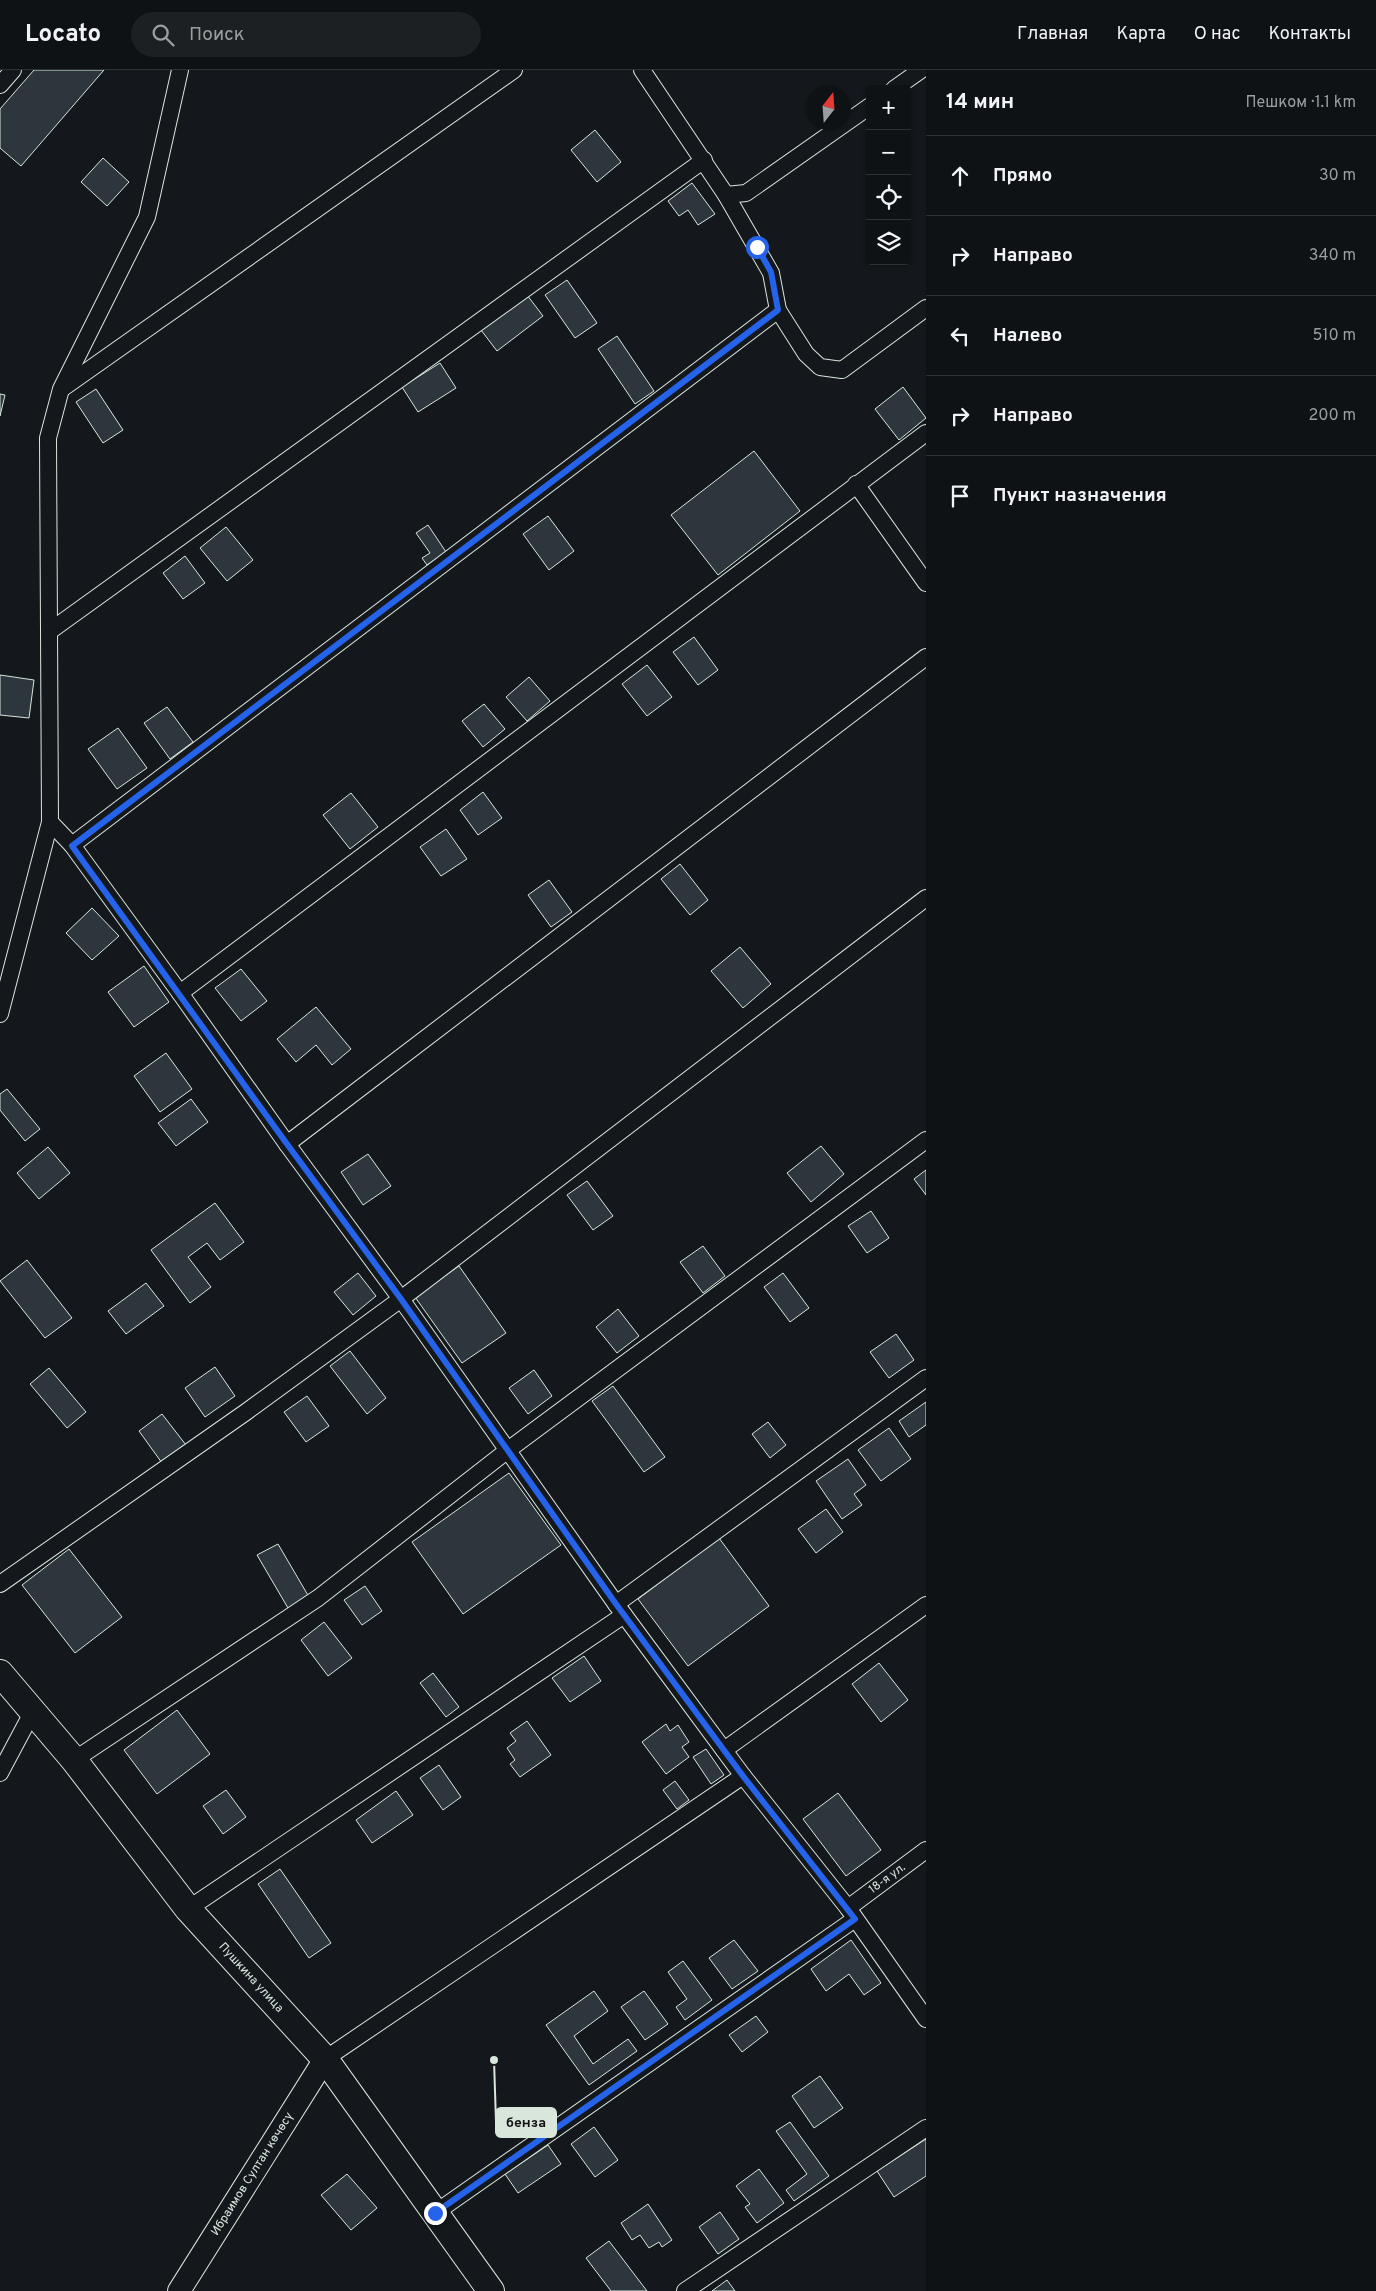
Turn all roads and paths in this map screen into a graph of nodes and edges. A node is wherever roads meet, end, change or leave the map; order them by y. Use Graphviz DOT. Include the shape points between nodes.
graph roads {
  1 [pos="13,70"];
  2 [pos="180,70"];
  3 [pos="514,70"];
  4 [pos="642,70"];
  5 [pos="921,70"];
  6 [pos="0,85"];
  7 [pos="900,85"];
  8 [pos="866,109"];
  9 [pos="704,160"];
  10 [pos="726,195"];
  11 [pos="926,308"];
  12 [pos="778,310"];
  13 [pos="61,389"];
  14 [pos="926,433"];
  15 [pos="856,484"];
  16 [pos="926,583"];
  17 [pos="50,632"];
  18 [pos="926,657"];
  19 [pos="50,822"];
  20 [pos="72,846"];
  21 [pos="926,898"];
  22 [pos="180,992"];
  23 [pos="0,1014"];
  24 [pos="926,1140"];
  25 [pos="287,1144"];
  26 [pos="401,1299"];
  27 [pos="926,1378"];
  28 [pos="508,1450"];
  29 [pos="0,1584"];
  30 [pos="926,1605"];
  31 [pos="620,1610"];
  32 [pos="0,1673"];
  33 [pos="33,1711"];
  34 [pos="724,1750"];
  35 [pos="74,1760"];
  36 [pos="0,1773"];
  37 [pos="743,1776"];
  38 [pos="926,1850"];
  39 [pos="188,1909"];
  40 [pos="851,1914"];
  41 [pos="926,2019"];
  42 [pos="326,2059"];
  43 [pos="926,2128"];
  44 [pos="435,2213"];
  45 [pos="179,2291"];
  46 [pos="491,2291"];
  47 [pos="685,2291"];
  1 -- 6 [label="street"];
  2 -- 13 [label="street" via="147,217"];
  3 -- 13 [label="street"];
  4 -- 9 [label="street"];
  5 -- 7 [label="street"];
  8 -- 10 [label="street" via="746,192"];
  9 -- 10 [label="street"];
  9 -- 17 [label="street"];
  10 -- 12 [label="street" via="771,272"];
  11 -- 12 [label="street" via="842,370 820,367 806,354"];
  12 -- 20 [label="street"];
  13 -- 17 [label="street" via="48,438"];
  14 -- 15 [label="street"];
  15 -- 16 [label="street"];
  15 -- 22 [label="street"];
  17 -- 19 [label="street"];
  18 -- 25 [label="street"];
  19 -- 20 [label="street"];
  19 -- 23 [label="street"];
  20 -- 22 [label="street"];
  21 -- 26 [label="street"];
  22 -- 25 [label="street"];
  24 -- 28 [label="street"];
  25 -- 26 [label="street"];
  26 -- 28 [label="street"];
  26 -- 29 [label="street"];
  27 -- 31 [label="street"];
  28 -- 31 [label="street"];
  28 -- 35 [label="street" via="318,1598"];
  30 -- 34 [label="street"];
  31 -- 34 [label="street"];
  31 -- 39 [label="street"];
  32 -- 33 [label="highway, Пушкина улица"];
  33 -- 35 [label="highway, Пушкина улица"];
  33 -- 36 [label="street"];
  34 -- 37 [label="street"];
  35 -- 39 [label="highway, Пушкина улица"];
  37 -- 40 [label="street"];
  37 -- 42 [label="street"];
  38 -- 40 [label="street, 18-я ул."];
  39 -- 42 [label="highway, Пушкина улица"];
  40 -- 41 [label="street"];
  40 -- 44 [label="street, 18-я ул."];
  42 -- 44 [label="highway, Пушкина улица"];
  42 -- 45 [label="main road, Ибраимов Султан көчөсү"];
  43 -- 47 [label="street"];
  44 -- 46 [label="highway, Пушкина улица"];
}
